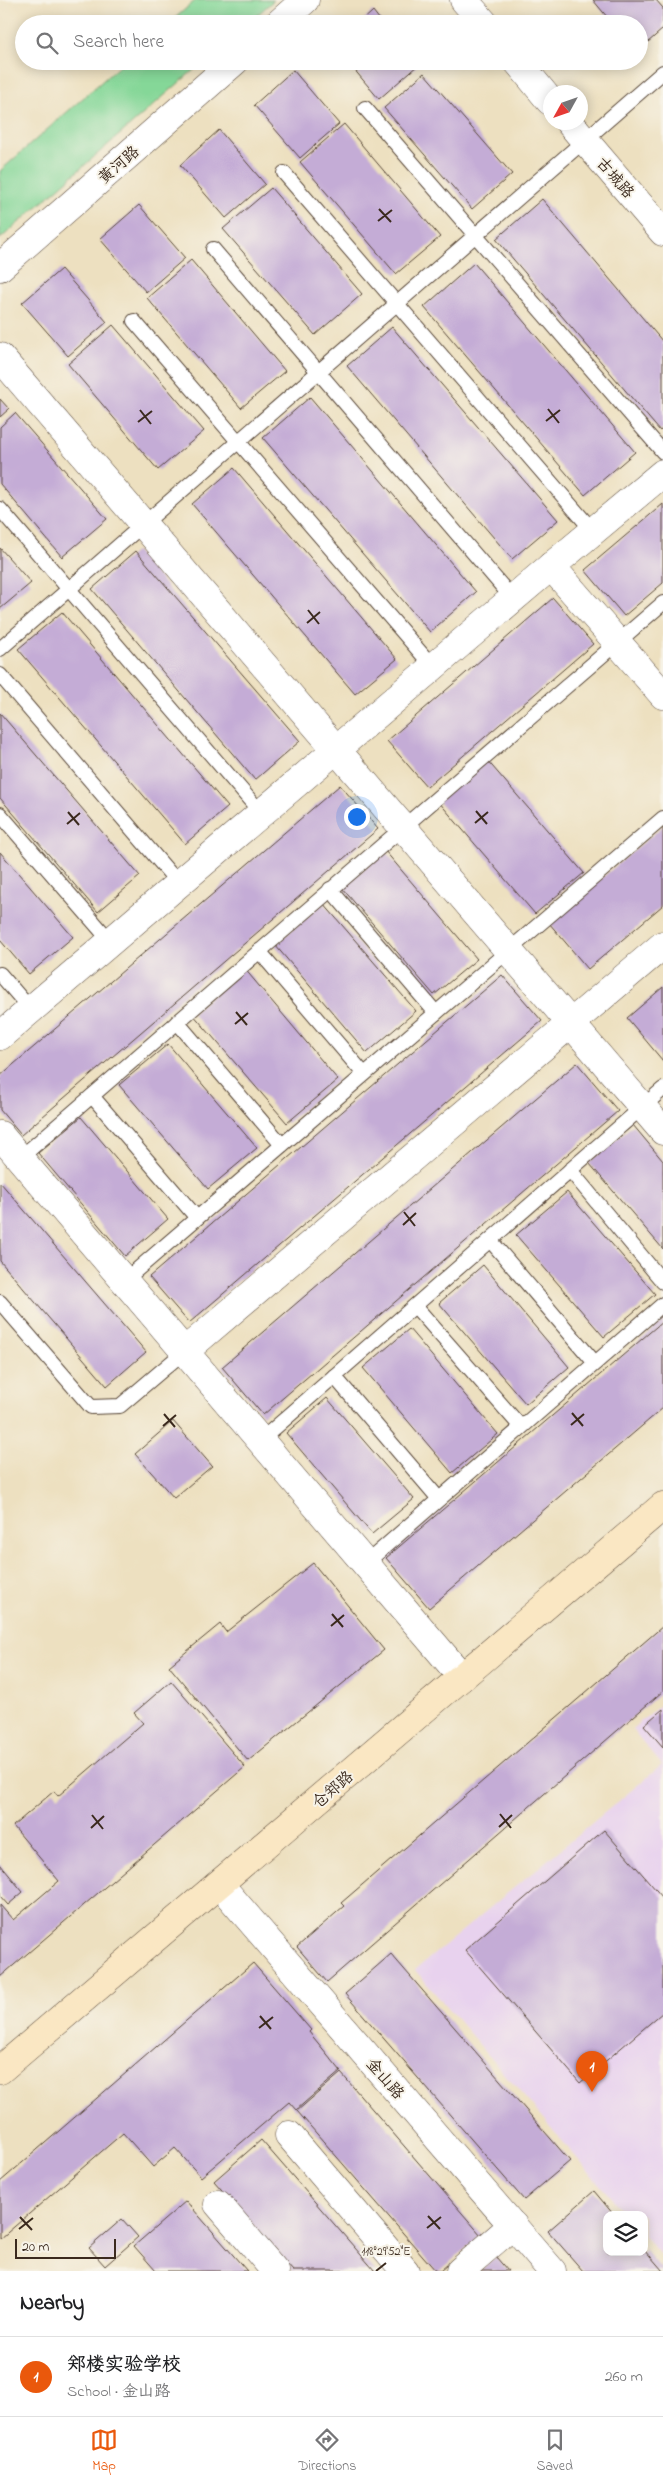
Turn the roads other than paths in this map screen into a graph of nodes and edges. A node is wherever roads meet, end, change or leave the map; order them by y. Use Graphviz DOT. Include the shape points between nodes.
graph roads {
  1 [pos="305,0"];
  2 [pos="464,0"];
  3 [pos="288,15"];
  4 [pos="477,15"];
  5 [pos="225,70"];
  6 [pos="524,70"];
  7 [pos="663,72"];
  8 [pos="543,93"];
  9 [pos="365,108"];
  10 [pos="576,131"];
  11 [pos="284,173"];
  12 [pos="663,232"];
  13 [pos="475,235"];
  14 [pos="213,248"];
  15 [pos="0,267"];
  16 [pos="397,304"];
  17 [pos="134,321"];
  18 [pos="0,357"];
  19 [pos="319,372"];
  20 [pos="238,441"];
  21 [pos="663,452"];
  22 [pos="663,473"];
  23 [pos="0,510"];
  24 [pos="142,525"];
  25 [pos="593,531"];
  26 [pos="551,566"];
  27 [pos="69,589"];
  28 [pos="513,599"];
  29 [pos="663,603"];
  30 [pos="617,642"];
  31 [pos="0,649"];
  32 [pos="433,667"];
  33 [pos="0,675"];
  34 [pos="663,695"];
  35 [pos="336,752"];
  36 [pos="0,814"];
  37 [pos="262,814"];
  38 [pos="663,818"];
  39 [pos="402,828"];
  40 [pos="179,884"];
  41 [pos="330,890"];
  42 [pos="111,942"];
  43 [pos="663,944"];
  44 [pos="508,951"];
  45 [pos="259,952"];
  46 [pos="0,974"];
  47 [pos="31,1010"];
  48 [pos="436,1013"];
  49 [pos="177,1022"];
  50 [pos="571,1023"];
  51 [pos="0,1036"];
  52 [pos="364,1074"];
  53 [pos="663,1089"];
  54 [pos="92,1096"];
  55 [pos="642,1107"];
  56 [pos="663,1131"];
  57 [pos="0,1135"];
  58 [pos="282,1145"];
  59 [pos="20,1158"];
  60 [pos="570,1170"];
  61 [pos="197,1218"];
  62 [pos="490,1240"];
  63 [pos="125,1280"];
  64 [pos="663,1282"];
  65 [pos="0,1302"];
  66 [pos="663,1304"];
  67 [pos="415,1306"];
  68 [pos="186,1350"];
  69 [pos="595,1363"];
  70 [pos="334,1376"];
  71 [pos="521,1427"];
  72 [pos="261,1440"];
  73 [pos="439,1499"];
  74 [pos="663,1506"];
  75 [pos="366,1563"];
  76 [pos="462,1678"];
  77 [pos="220,1886"];
  78 [pos="0,2070"];
  79 [pos="289,2135"];
  80 [pos="218,2204"];
  81 [pos="513,2225"];
  82 [pos="275,2271"];
  83 [pos="404,2271"];
  84 [pos="460,2271"];
  85 [pos="552,2271"];
  1 -- 3 [label="street"];
  2 -- 4 [label="street"];
  5 -- 15 [label="street, 黄河路"];
  6 -- 8 [label="street"];
  7 -- 10 [label="lane"];
  9 -- 13 [label="lane"];
  10 -- 12 [label="street, 古城路"];
  10 -- 13 [label="lane"];
  11 -- 16 [label="lane"];
  13 -- 16 [label="lane"];
  13 -- 21 [label="lane"];
  14 -- 19 [label="lane"];
  16 -- 19 [label="lane"];
  16 -- 25 [label="lane"];
  17 -- 20 [label="lane"];
  18 -- 24 [label="street"];
  19 -- 20 [label="lane"];
  19 -- 28 [label="lane"];
  20 -- 24 [label="lane"];
  20 -- 32 [label="lane"];
  22 -- 25 [label="street"];
  23 -- 27 [label="lane"];
  24 -- 27 [label="lane"];
  24 -- 35 [label="street"];
  25 -- 26 [label="street"];
  26 -- 28 [label="street"];
  26 -- 30 [label="street"];
  27 -- 31 [label="lane"];
  27 -- 37 [label="lane"];
  28 -- 32 [label="street"];
  29 -- 30 [label="lane"];
  30 -- 34 [label="street"];
  30 -- 39 [label="lane"];
  32 -- 35 [label="street"];
  33 -- 40 [label="lane"];
  35 -- 37 [label="street"];
  35 -- 39 [label="street"];
  36 -- 42 [label="lane"];
  37 -- 40 [label="street"];
  38 -- 44 [label="lane"];
  39 -- 41 [label="lane"];
  39 -- 44 [label="street"];
  40 -- 42 [label="street"];
  41 -- 45 [label="lane"];
  41 -- 48 [label="lane"];
  42 -- 47 [label="street"];
  43 -- 50 [label="street"];
  44 -- 48 [label="lane"];
  44 -- 50 [label="street"];
  45 -- 49 [label="lane"];
  45 -- 52 [label="lane"];
  46 -- 47 [label="lane"];
  47 -- 51 [label="street"];
  48 -- 52 [label="lane"];
  49 -- 54 [label="lane"];
  49 -- 58 [label="lane"];
  50 -- 55 [label="street"];
  50 -- 68 [label="street"];
  52 -- 58 [label="lane"];
  53 -- 55 [label="lane"];
  54 -- 59 [label="lane"];
  54 -- 61 [label="lane"];
  55 -- 56 [label="street"];
  55 -- 60 [label="lane"];
  57 -- 59 [label="street"];
  58 -- 61 [label="lane"];
  59 -- 63 [label="street"];
  60 -- 62 [label="lane"];
  60 -- 64 [label="lane"];
  61 -- 63 [label="lane"];
  62 -- 67 [label="lane"];
  62 -- 69 [label="lane"];
  63 -- 68 [label="street"];
  65 -- 68 [label="lane" via="91,1407 120,1406"];
  66 -- 69 [label="lane"];
  67 -- 70 [label="lane"];
  67 -- 71 [label="lane"];
  68 -- 72 [label="street"];
  69 -- 71 [label="lane"];
  70 -- 72 [label="lane"];
  70 -- 73 [label="lane"];
  71 -- 73 [label="lane"];
  72 -- 75 [label="street"];
  73 -- 75 [label="lane"];
  74 -- 76 [label="main road, 仓郑路"];
  75 -- 76 [label="street"];
  76 -- 77 [label="main road, 仓郑路"];
  77 -- 78 [label="main road, 仓郑路"];
  77 -- 81 [label="street, 金山路"];
  79 -- 83 [label="street"];
  80 -- 82 [label="street"];
  81 -- 84 [label="street"];
  81 -- 85 [label="street, 金山路"];
}
